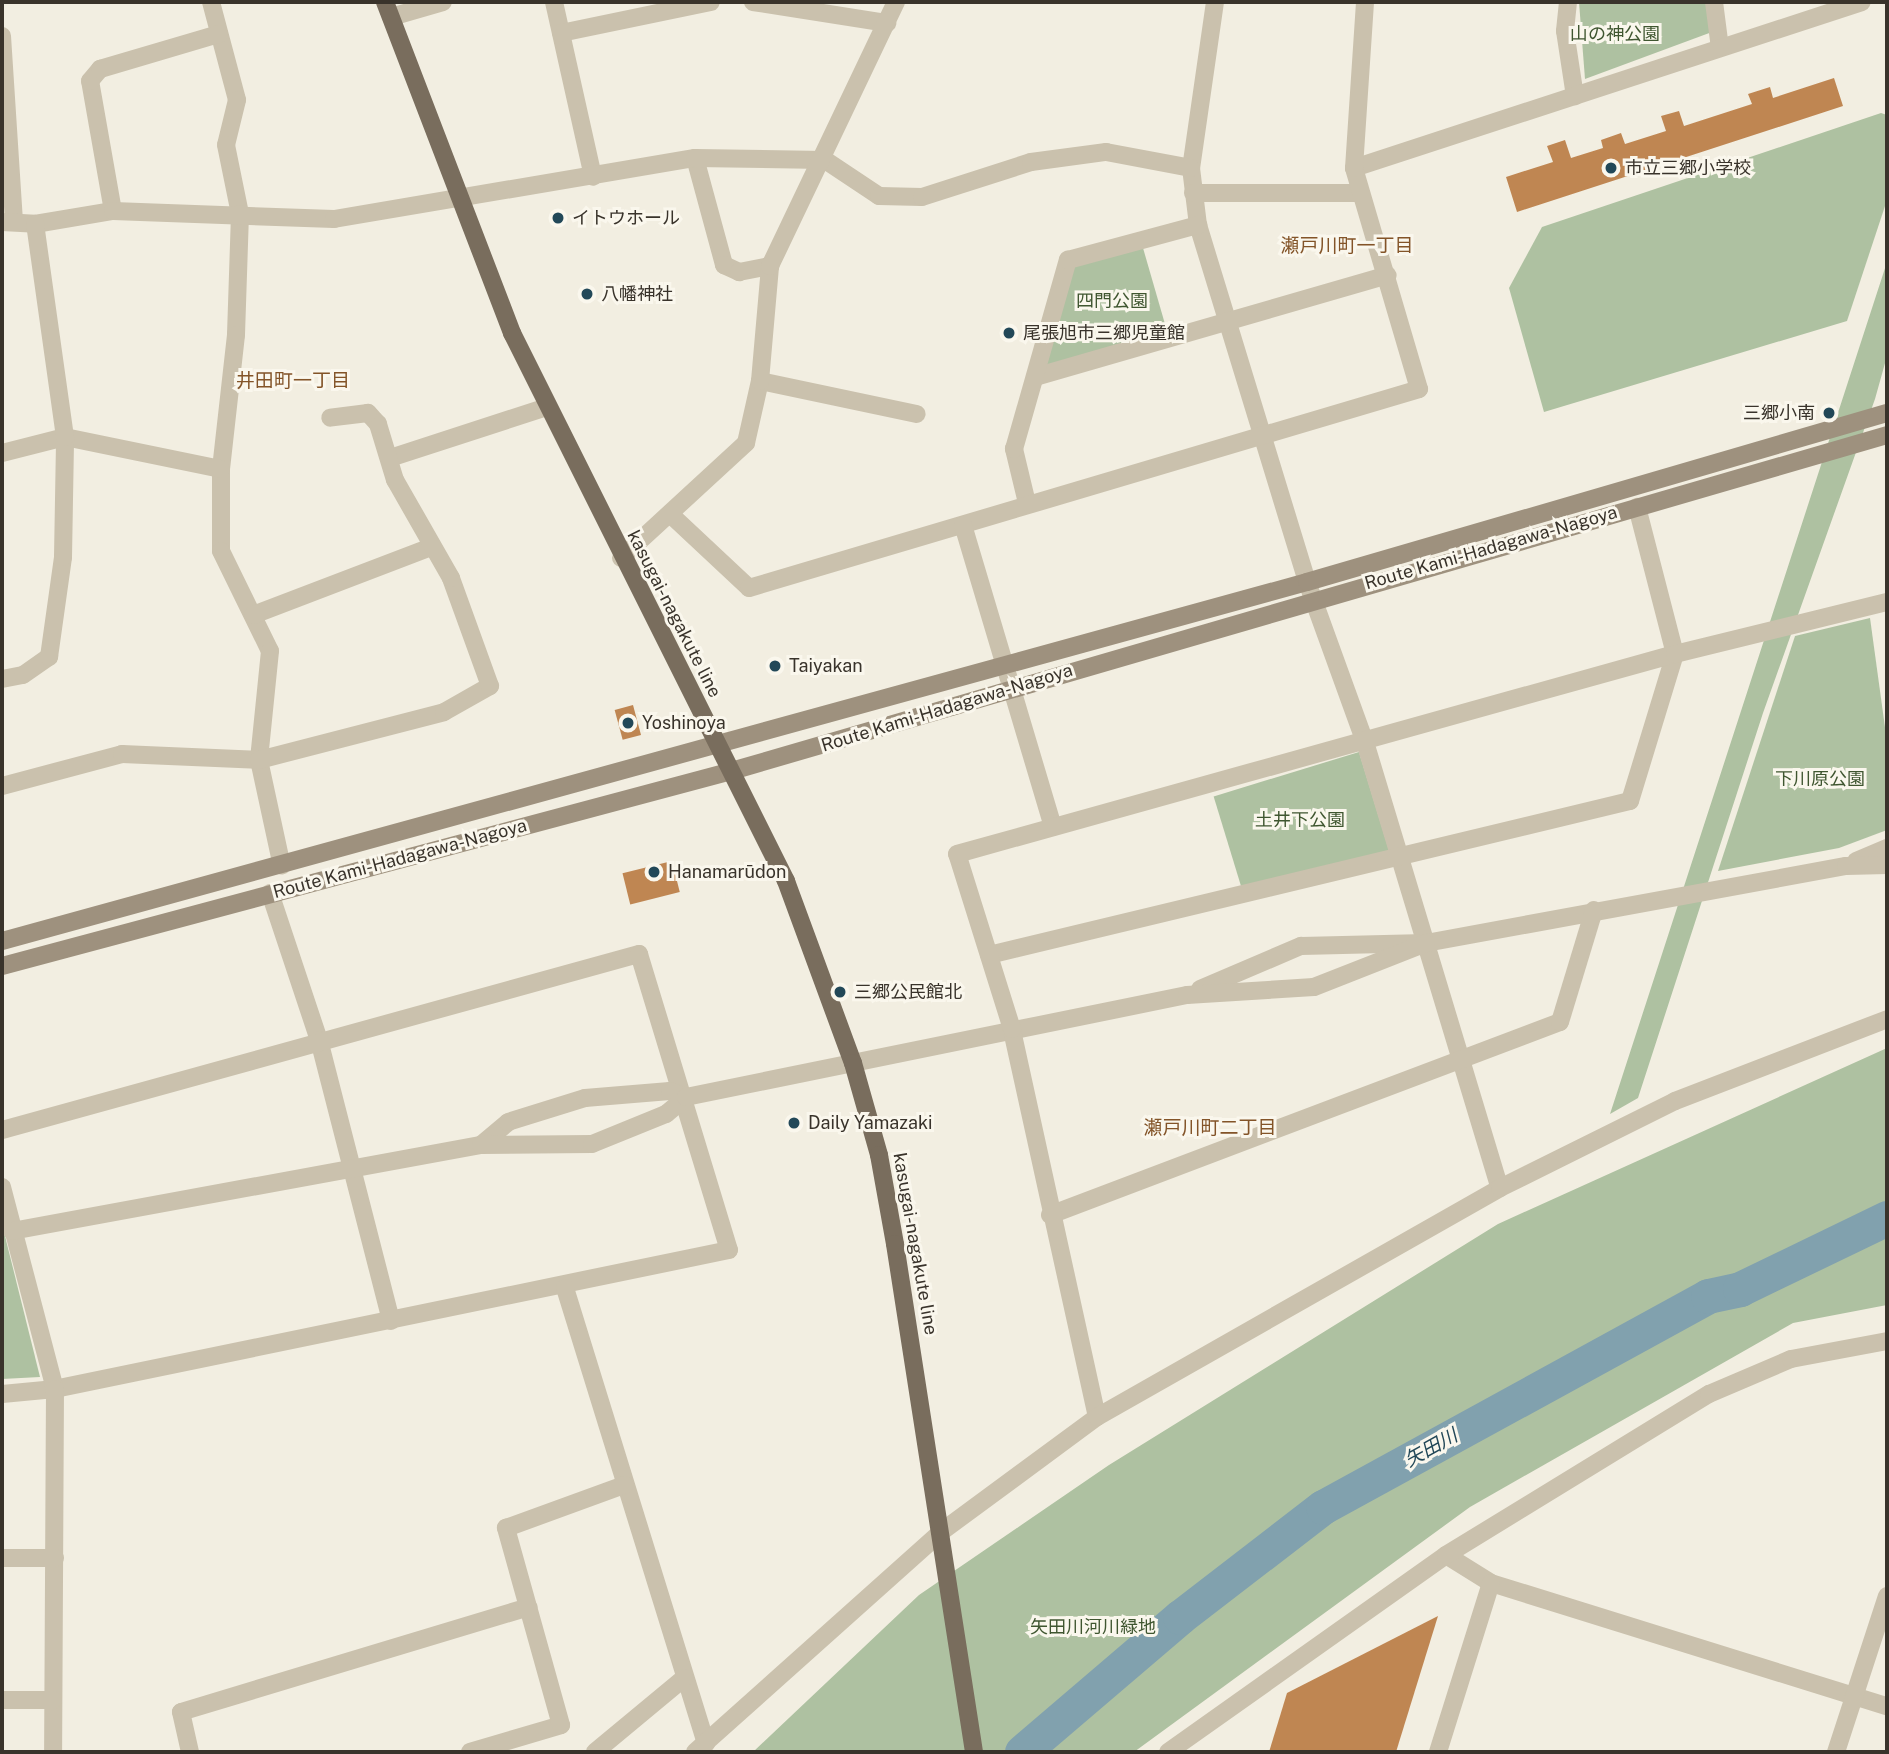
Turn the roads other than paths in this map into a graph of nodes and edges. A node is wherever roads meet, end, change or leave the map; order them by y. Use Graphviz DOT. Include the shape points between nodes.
graph roads {
  1 [pos="211,2"];
  2 [pos="443,2"];
  3 [pos="554,2"];
  4 [pos="702,2"];
  5 [pos="711,2"];
  6 [pos="754,2"];
  7 [pos="896,2"];
  8 [pos="1214,2"];
  9 [pos="1365,2"];
  10 [pos="1568,2"];
  11 [pos="1714,2"];
  12 [pos="1862,2"];
  13 [pos="388,10"];
  14 [pos="887,23"];
  15 [pos="561,33"];
  16 [pos="219,34"];
  17 [pos="2,36"];
  18 [pos="1720,48"];
  19 [pos="1575,96"];
  20 [pos="695,158"];
  21 [pos="825,160"];
  22 [pos="1191,168"];
  23 [pos="1354,168"];
  24 [pos="593,177"];
  25 [pos="1193,193"];
  26 [pos="1360,193"];
  27 [pos="459,201"];
  28 [pos="113,211"];
  29 [pos="240,214"];
  30 [pos="8,222"];
  31 [pos="35,225"];
  32 [pos="1198,225"];
  33 [pos="770,266"];
  34 [pos="1388,275"];
  35 [pos="1231,323"];
  36 [pos="1035,377"];
  37 [pos="760,381"];
  38 [pos="547,407"];
  39 [pos="1887,413"];
  40 [pos="917,414"];
  41 [pos="330,418"];
  42 [pos="1887,435"];
  43 [pos="65,437"];
  44 [pos="1267,438"];
  45 [pos="2,453"];
  46 [pos="390,458"];
  47 [pos="221,469"];
  48 [pos="1027,503"];
  49 [pos="1637,507"];
  50 [pos="670,514"];
  51 [pos="963,525"];
  52 [pos="431,547"];
  53 [pos="621,558"];
  54 [pos="1310,590"];
  55 [pos="1887,602"];
  56 [pos="253,615"];
  57 [pos="1675,654"];
  58 [pos="1002,666"];
  59 [pos="2,679"];
  60 [pos="1009,688"];
  61 [pos="1365,742"];
  62 [pos="716,746"];
  63 [pos="259,760"];
  64 [pos="728,772"];
  65 [pos="2,786"];
  66 [pos="1053,827"];
  67 [pos="1887,848"];
  68 [pos="1399,859"];
  69 [pos="1887,865"];
  70 [pos="282,866"];
  71 [pos="1846,866"];
  72 [pos="270,893"];
  73 [pos="1594,910"];
  74 [pos="2,941"];
  75 [pos="1426,943"];
  76 [pos="989,955"];
  77 [pos="2,966"];
  78 [pos="1187,995"];
  79 [pos="1887,1019"];
  80 [pos="1012,1029"];
  81 [pos="319,1040"];
  82 [pos="1463,1059"];
  83 [pos="853,1063"];
  84 [pos="686,1097"];
  85 [pos="2,1130"];
  86 [pos="481,1145"];
  87 [pos="349,1168"];
  88 [pos="2,1187"];
  89 [pos="1500,1188"];
  90 [pos="1050,1215"];
  91 [pos="12,1231"];
  92 [pos="565,1288"];
  93 [pos="390,1321"];
  94 [pos="1887,1341"];
  95 [pos="55,1389"];
  96 [pos="2,1394"];
  97 [pos="1097,1418"];
  98 [pos="624,1485"];
  99 [pos="942,1538"];
  100 [pos="1446,1555"];
  101 [pos="2,1558"];
  102 [pos="55,1558"];
  103 [pos="1491,1583"];
  104 [pos="1887,1596"];
  105 [pos="528,1607"];
  106 [pos="684,1678"];
  107 [pos="1855,1695"];
  108 [pos="2,1700"];
  109 [pos="53,1700"];
  110 [pos="1887,1706"];
  111 [pos="701,1748"];
  112 [pos="53,1752"];
  113 [pos="190,1752"];
  114 [pos="475,1752"];
  115 [pos="595,1752"];
  116 [pos="974,1752"];
  117 [pos="1168,1752"];
  118 [pos="1438,1752"];
  119 [pos="1836,1752"];
  1 -- 16 [label="street"];
  2 -- 13 [label="street"];
  3 -- 15 [label="street"];
  4 -- 5 [label="street"];
  4 -- 15 [label="street"];
  6 -- 14 [label="street"];
  7 -- 14 [label="street"];
  8 -- 22 [label="street"];
  9 -- 23 [label="street"];
  10 -- 19 [label="street" via="1565,31"];
  11 -- 18 [label="street"];
  12 -- 18 [label="street"];
  13 -- 27 [label="main road, kasugai-nagakute line"];
  14 -- 21 [label="street"];
  15 -- 24 [label="street"];
  16 -- 28 [label="street" via="100,69 90,81"];
  16 -- 29 [label="street" via="237,100 226,145"];
  17 -- 30 [label="street"];
  18 -- 19 [label="street"];
  19 -- 23 [label="street"];
  20 -- 21 [label="street"];
  20 -- 24 [label="street"];
  20 -- 33 [label="street" via="724,265 739,272"];
  21 -- 22 [label="street" via="879,196 922,197 1031,162 1106,152 1146,155"];
  21 -- 33 [label="street"];
  22 -- 25 [label="street"];
  23 -- 26 [label="street"];
  24 -- 27 [label="street"];
  25 -- 26 [label="street"];
  25 -- 32 [label="street"];
  26 -- 34 [label="street"];
  27 -- 29 [label="street" via="334,219"];
  27 -- 38 [label="main road, kasugai-nagakute line"];
  28 -- 29 [label="street"];
  28 -- 31 [label="street"];
  29 -- 47 [label="street" via="236,335"];
  30 -- 31 [label="street"];
  31 -- 43 [label="street"];
  32 -- 35 [label="street"];
  32 -- 36 [label="street" via="1068,260"];
  33 -- 37 [label="street"];
  34 -- 35 [label="street"];
  34 -- 44 [label="street" via="1419,390"];
  35 -- 36 [label="street"];
  35 -- 44 [label="street"];
  36 -- 48 [label="street" via="1014,449"];
  37 -- 40 [label="street"];
  37 -- 50 [label="street" via="746,443"];
  38 -- 46 [label="street"];
  38 -- 53 [label="main road, kasugai-nagakute line"];
  39 -- 54 [label="main road, Route Kami-Hadagawa-Nagoya"];
  41 -- 46 [label="street" via="368,413"];
  42 -- 49 [label="main road, Route Kami-Hadagawa-Nagoya"];
  43 -- 45 [label="street"];
  43 -- 47 [label="street"];
  43 -- 59 [label="street" via="63,556 49,657 23,675"];
  44 -- 48 [label="street"];
  44 -- 54 [label="street"];
  46 -- 52 [label="street" via="395,480"];
  47 -- 56 [label="street" via="221,551"];
  48 -- 51 [label="street"];
  49 -- 54 [label="main road, Route Kami-Hadagawa-Nagoya"];
  49 -- 57 [label="street"];
  50 -- 51 [label="street" via="749,588"];
  50 -- 53 [label="street"];
  51 -- 58 [label="street"];
  52 -- 56 [label="street"];
  52 -- 63 [label="street" via="452,578 490,686 444,712"];
  53 -- 62 [label="main road, kasugai-nagakute line"];
  54 -- 58 [label="main road, Route Kami-Hadagawa-Nagoya"];
  54 -- 60 [label="main road, Route Kami-Hadagawa-Nagoya"];
  54 -- 61 [label="street"];
  55 -- 57 [label="street"];
  56 -- 63 [label="street" via="270,651"];
  57 -- 61 [label="street"];
  57 -- 68 [label="street" via="1630,801"];
  58 -- 60 [label="street"];
  58 -- 62 [label="main road, Route Kami-Hadagawa-Nagoya"];
  60 -- 64 [label="main road, Route Kami-Hadagawa-Nagoya"];
  60 -- 66 [label="street"];
  61 -- 66 [label="street"];
  61 -- 68 [label="street"];
  62 -- 64 [label="main road, kasugai-nagakute line"];
  62 -- 70 [label="main road, Route Kami-Hadagawa-Nagoya"];
  63 -- 65 [label="street" via="122,754"];
  63 -- 70 [label="street"];
  64 -- 72 [label="main road, Route Kami-Hadagawa-Nagoya"];
  64 -- 83 [label="main road, kasugai-nagakute line" via="786,881"];
  66 -- 76 [label="street" via="957,854"];
  67 -- 71 [label="street"];
  68 -- 75 [label="street"];
  68 -- 76 [label="street"];
  69 -- 71 [label="street"];
  70 -- 74 [label="main road, Route Kami-Hadagawa-Nagoya"];
  71 -- 73 [label="street"];
  72 -- 77 [label="main road, Route Kami-Hadagawa-Nagoya"];
  72 -- 81 [label="street"];
  73 -- 75 [label="street"];
  73 -- 82 [label="street" via="1560,1022"];
  75 -- 78 [label="street" via="1314,987"];
  75 -- 78 [label="street" via="1301,946"];
  75 -- 82 [label="street"];
  76 -- 80 [label="street"];
  78 -- 80 [label="street"];
  79 -- 89 [label="street" via="1675,1101"];
  80 -- 83 [label="street"];
  80 -- 90 [label="street"];
  81 -- 84 [label="street" via="639,954"];
  81 -- 85 [label="street"];
  81 -- 87 [label="street"];
  82 -- 89 [label="street"];
  82 -- 90 [label="street"];
  83 -- 84 [label="street"];
  83 -- 99 [label="main road, kasugai-nagakute line" via="879,1155"];
  84 -- 86 [label="street" via="666,1114 592,1144"];
  84 -- 86 [label="street" via="670,1091 585,1098 508,1122"];
  84 -- 92 [label="street" via="729,1250"];
  86 -- 87 [label="street"];
  87 -- 91 [label="street"];
  87 -- 93 [label="street"];
  88 -- 91 [label="street"];
  89 -- 97 [label="street"];
  90 -- 97 [label="street"];
  91 -- 95 [label="street"];
  92 -- 93 [label="street"];
  92 -- 98 [label="street"];
  93 -- 95 [label="street"];
  94 -- 100 [label="street" via="1791,1359 1709,1394"];
  95 -- 96 [label="street"];
  95 -- 102 [label="street"];
  97 -- 99 [label="street"];
  98 -- 105 [label="street" via="506,1528"];
  98 -- 106 [label="street"];
  99 -- 111 [label="street"];
  99 -- 116 [label="main road, kasugai-nagakute line"];
  100 -- 103 [label="street"];
  100 -- 117 [label="street"];
  101 -- 102 [label="street"];
  102 -- 109 [label="street"];
  103 -- 107 [label="street"];
  103 -- 118 [label="street"];
  104 -- 107 [label="street"];
  105 -- 113 [label="street" via="181,1712"];
  105 -- 114 [label="street" via="561,1726"];
  106 -- 111 [label="street"];
  106 -- 115 [label="street"];
  107 -- 110 [label="street"];
  107 -- 119 [label="street"];
  108 -- 109 [label="street"];
  109 -- 112 [label="street"];
}
